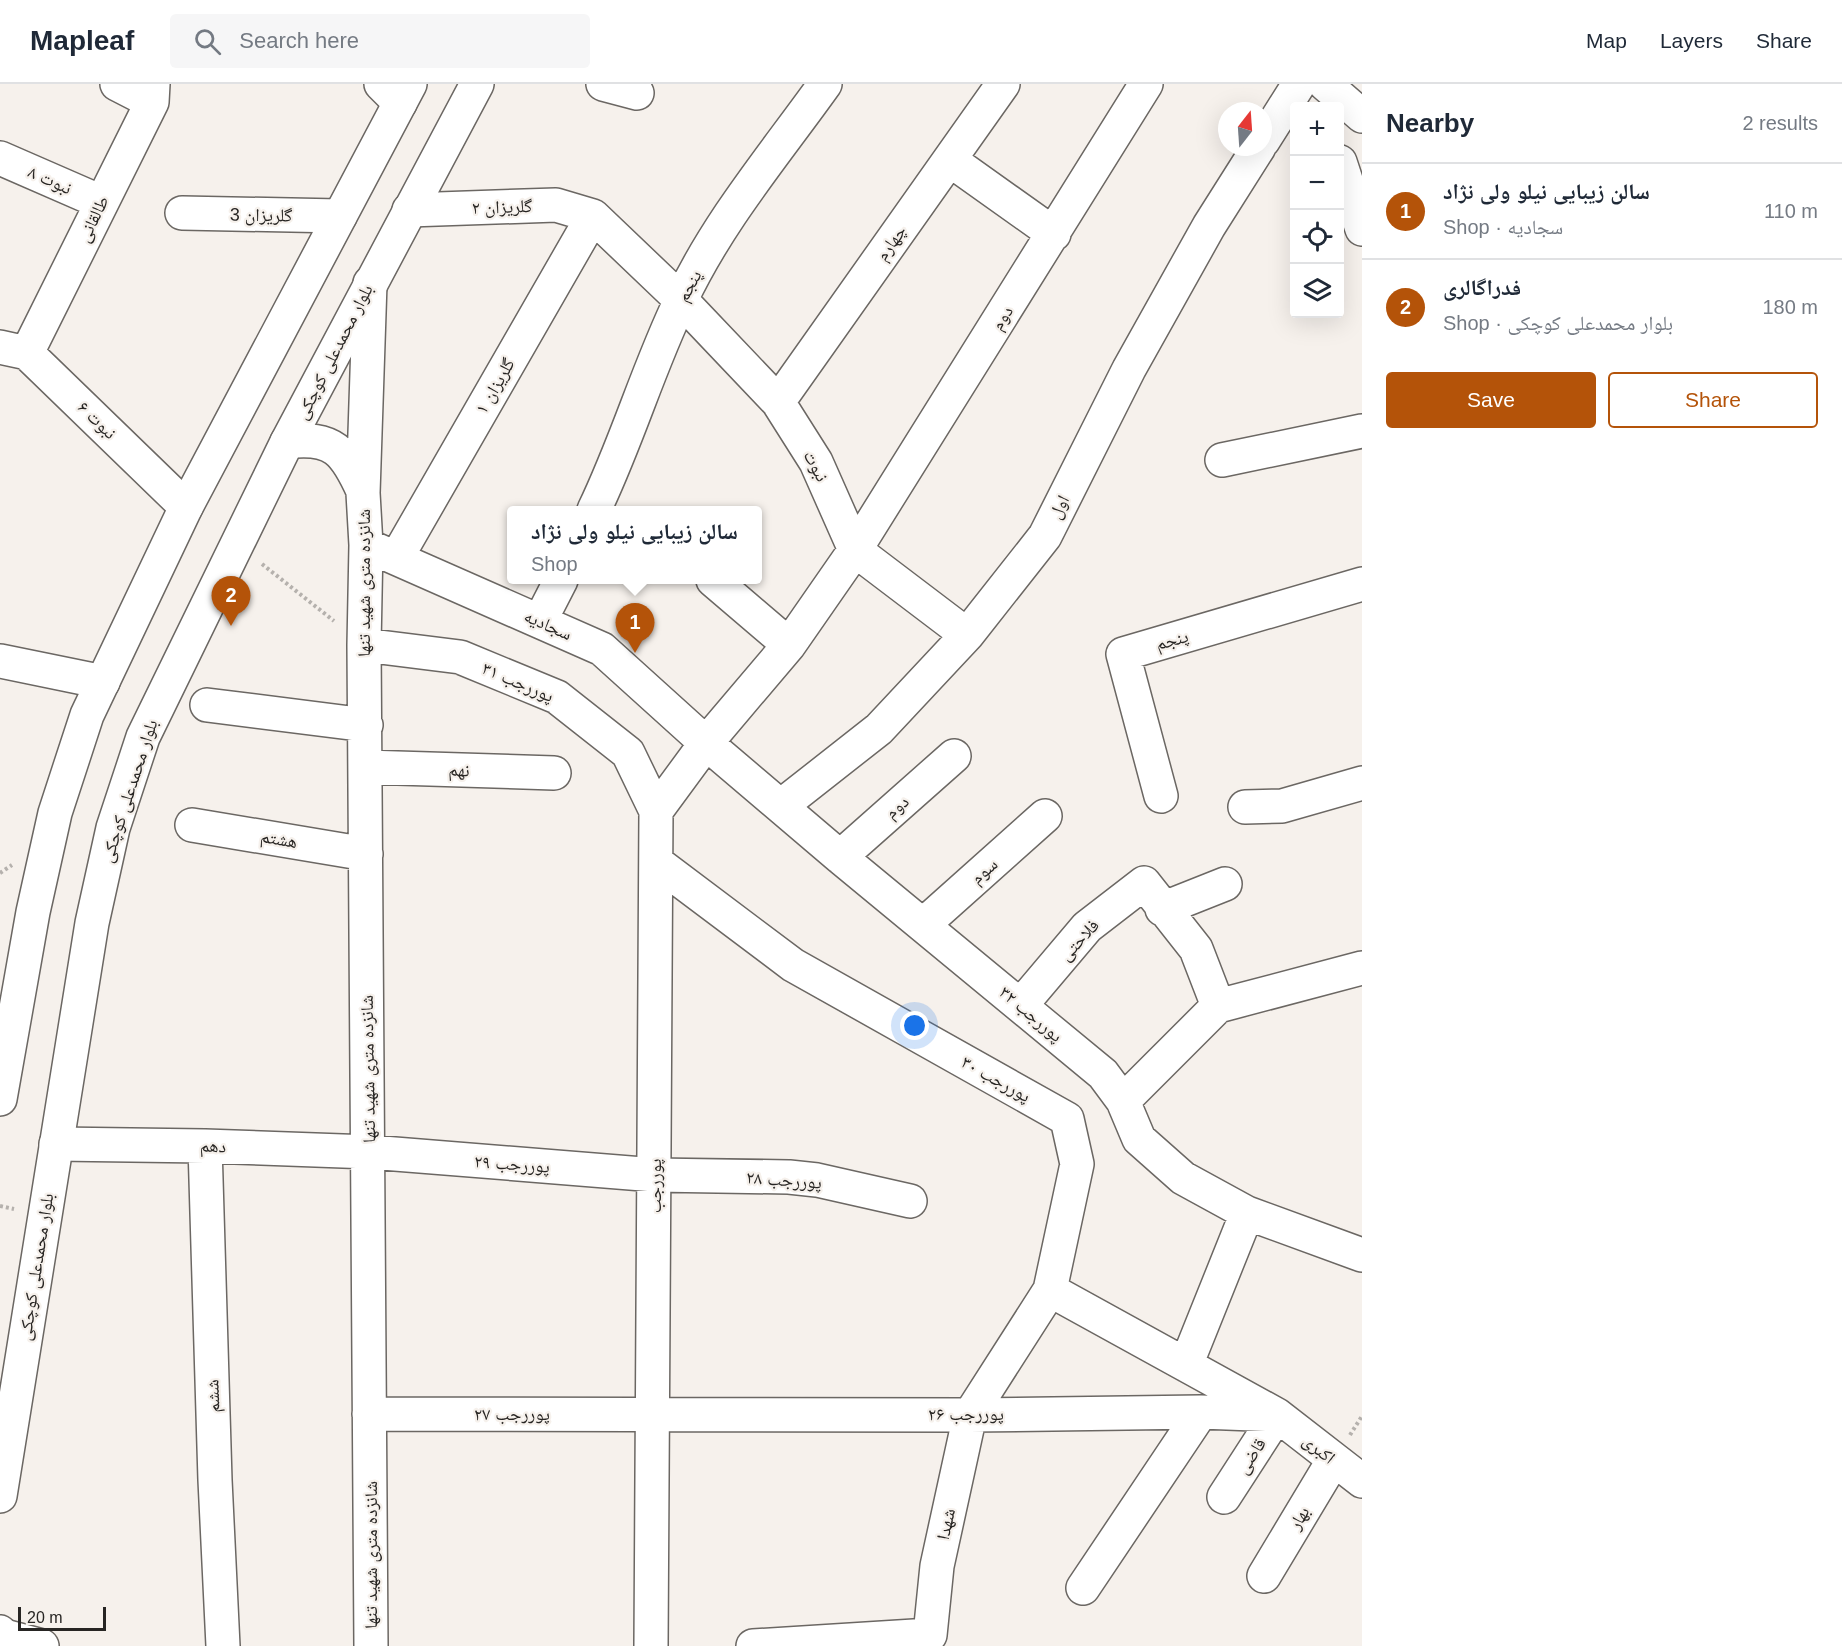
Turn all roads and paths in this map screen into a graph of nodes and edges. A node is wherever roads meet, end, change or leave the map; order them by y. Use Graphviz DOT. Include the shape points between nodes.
graph roads {
  1 [pos="117,84"];
  2 [pos="477,84"];
  3 [pos="603,84"];
  4 [pos="1003,84"];
  5 [pos="1146,84"];
  6 [pos="1299,84"];
  7 [pos="1313,84"];
  8 [pos="1325,84"];
  9 [pos="812,89"];
  10 [pos="397,90"];
  11 [pos="152,93"];
  12 [pos="637,93"];
  13 [pos="1320,102"];
  14 [pos="1362,116"];
  15 [pos="1272,127"];
  16 [pos="1253,156"];
  17 [pos="0,158"];
  18 [pos="950,160"];
  19 [pos="1344,174"];
  20 [pos="101,202"];
  21 [pos="409,210"];
  22 [pos="182,213"];
  23 [pos="340,216"];
  24 [pos="593,216"];
  25 [pos="1362,229"];
  26 [pos="1054,234"];
  27 [pos="370,283"];
  28 [pos="681,300"];
  29 [pos="14,350"];
  30 [pos="778,402"];
  31 [pos="1362,431"];
  32 [pos="287,442"];
  33 [pos="1222,460"];
  34 [pos="363,493"];
  35 [pos="596,506"];
  36 [pos="186,507"];
  37 [pos="236,543"];
  38 [pos="366,545"];
  39 [pos="855,549"];
  40 [pos="397,557"];
  41 [pos="558,584"];
  42 [pos="719,584"];
  43 [pos="1362,584"];
  44 [pos="540,621"];
  45 [pos="967,635"];
  46 [pos="364,645"];
  47 [pos="789,645"];
  48 [pos="0,661"];
  49 [pos="103,682"];
  50 [pos="207,705"];
  51 [pos="366,725"];
  52 [pos="706,743"];
  53 [pos="954,756"];
  54 [pos="365,767"];
  55 [pos="554,773"];
  56 [pos="1362,783"];
  57 [pos="1161,796"];
  58 [pos="781,806"];
  59 [pos="1245,807"];
  60 [pos="656,811"];
  61 [pos="1045,816"];
  62 [pos="192,825"];
  63 [pos="366,854"];
  64 [pos="840,857"];
  65 [pos="656,862"];
  66 [pos="1225,884"];
  67 [pos="1153,896"];
  68 [pos="923,925"];
  69 [pos="1352,976"];
  70 [pos="1021,1005"];
  71 [pos="1218,1006"];
  72 [pos="0,1099"];
  73 [pos="1123,1101"];
  74 [pos="56,1144"];
  75 [pos="205,1146"];
  76 [pos="370,1152"];
  77 [pos="655,1175"];
  78 [pos="910,1201"];
  79 [pos="1247,1214"];
  80 [pos="1362,1255"];
  81 [pos="1050,1290"];
  82 [pos="1186,1365"];
  83 [pos="1201,1412"];
  84 [pos="369,1414"];
  85 [pos="654,1414"];
  86 [pos="970,1415"];
  87 [pos="1277,1415"];
  88 [pos="1333,1461"];
  89 [pos="1362,1481"];
  90 [pos="0,1496"];
  91 [pos="1224,1497"];
  92 [pos="1264,1576"];
  93 [pos="1083,1588"];
  94 [pos="5,1638"];
  95 [pos="938,1640"];
  96 [pos="42,1646"];
  97 [pos="223,1646"];
  98 [pos="371,1646"];
  99 [pos="651,1646"];
  100 [pos="753,1646"];
  1 -- 11 [label="street"];
  2 -- 21 [label="street, بلوار محمدعلی کوچکی"];
  3 -- 12 [label="street"];
  4 -- 18 [label="street, چهارم"];
  5 -- 26 [label="street, دوم"];
  6 -- 15 [label="street"];
  7 -- 13 [label="street"];
  8 -- 14 [label="street"];
  9 -- 28 [label="street, پنجم" via="729,215"];
  10 -- 23 [label="street"];
  11 -- 20 [label="street, طالقانی"];
  16 -- 45 [label="street, اول" via="1129,369 1045,536"];
  17 -- 20 [label="street, نبوت ۸"];
  18 -- 26 [label="street"];
  18 -- 30 [label="street, چهارم"];
  19 -- 25 [label="street"];
  20 -- 29 [label="street, طالقانی"];
  21 -- 24 [label="street, گلریزان ۲" via="556,205"];
  21 -- 27 [label="street, بلوار محمدعلی کوچکی"];
  22 -- 23 [label="street, گلریزان 3"];
  23 -- 36 [label="street"];
  24 -- 28 [label="street, نبوت"];
  24 -- 40 [label="street, گلریزان ۱"];
  26 -- 39 [label="street, دوم"];
  27 -- 32 [label="street, بلوار محمدعلی کوچکی"];
  27 -- 34 [label="street"];
  28 -- 30 [label="street, نبوت"];
  28 -- 35 [label="street, پنجم"];
  29 -- 36 [label="street, نبوت ۶"];
  30 -- 39 [label="street, نبوت" via="816,462"];
  31 -- 33 [label="street"];
  32 -- 34 [label="street" via="309,439 332,445 350,461"];
  32 -- 37 [label="street, بلوار محمدعلی کوچکی"];
  34 -- 38 [label="street, شانزده متری شهید تنها"];
  36 -- 49 [label="street"];
  37 -- 46 [label="path"];
  37 -- 74 [label="street, بلوار محمدعلی کوچکی" via="143,737 113,828 92,923"];
  38 -- 40 [label="street, سجادیه"];
  38 -- 46 [label="street, شانزده متری شهید تنها"];
  39 -- 45 [label="street"];
  39 -- 47 [label="street"];
  40 -- 44 [label="street, سجادیه"];
  41 -- 44 [label="street"];
  42 -- 47 [label="street"];
  43 -- 57 [label="street, پنجم" via="1123,654"];
  44 -- 52 [label="street, سجادیه" via="602,649"];
  45 -- 58 [label="street, اول" via="879,729"];
  46 -- 51 [label="street, شانزده متری شهید تنها"];
  46 -- 60 [label="street, پوررجب ۳۱" via="460,657 557,697 628,753"];
  47 -- 52 [label="street"];
  48 -- 49 [label="street"];
  49 -- 72 [label="street" via="87,715 55,813"];
  50 -- 51 [label="street"];
  51 -- 54 [label="street, شانزده متری شهید تنها"];
  52 -- 58 [label="street, پوررجب ۳۲"];
  52 -- 60 [label="street"];
  53 -- 64 [label="street, دوم"];
  54 -- 55 [label="street, نهم"];
  54 -- 63 [label="street, شانزده متری شهید تنها"];
  56 -- 59 [label="street" via="1281,806"];
  58 -- 64 [label="street, پوررجب ۳۲"];
  60 -- 65 [label="street, پوررجب"];
  61 -- 68 [label="street, سوم"];
  62 -- 63 [label="street, هشتم"];
  63 -- 76 [label="street, شانزده متری شهید تنها"];
  64 -- 68 [label="street, پوررجب ۳۲"];
  65 -- 77 [label="street, پوررجب"];
  65 -- 81 [label="street, پوررجب ۳۰" via="793,965 1067,1119 1077,1164"];
  66 -- 67 [label="street"];
  67 -- 70 [label="street, فلاحتی" via="1087,927"];
  67 -- 71 [label="street" via="1196,949"];
  68 -- 70 [label="street, پوررجب ۳۲"];
  69 -- 71 [label="street"];
  70 -- 73 [label="street, پوررجب ۳۲" via="1102,1074"];
  71 -- 73 [label="street"];
  73 -- 79 [label="street, پوررجب ۳۲" via="1140,1139 1183,1178"];
  74 -- 75 [label="street, دهم"];
  74 -- 90 [label="street, بلوار محمدعلی کوچکی"];
  75 -- 76 [label="street, دهم"];
  75 -- 97 [label="street, ششم"];
  76 -- 77 [label="street, پوررجب ۲۹"];
  76 -- 84 [label="street, شانزده متری شهید تنها"];
  77 -- 78 [label="street, پوررجب ۲۸" via="817,1180"];
  77 -- 85 [label="street, پوررجب"];
  79 -- 80 [label="street, پوررجب ۳۲"];
  79 -- 82 [label="street"];
  81 -- 82 [label="street, اکبری"];
  81 -- 86 [label="street, پوررجب ۳۰"];
  82 -- 87 [label="street, اکبری"];
  83 -- 86 [label="street, پوررجب ۲۶"];
  83 -- 87 [label="street, پوررجب ۲۶"];
  83 -- 93 [label="street"];
  84 -- 85 [label="street, پوررجب ۲۷"];
  84 -- 98 [label="street, شانزده متری شهید تنها"];
  85 -- 86 [label="street, پوررجب ۲۶"];
  85 -- 99 [label="street, پوررجب"];
  86 -- 95 [label="street, شهدا" via="937,1566"];
  87 -- 88 [label="street, اکبری"];
  87 -- 91 [label="street, قاضی"];
  88 -- 89 [label="street, اکبری"];
  88 -- 92 [label="street, بهار"];
  94 -- 96 [label="street"];
  95 -- 100 [label="street"];
}
